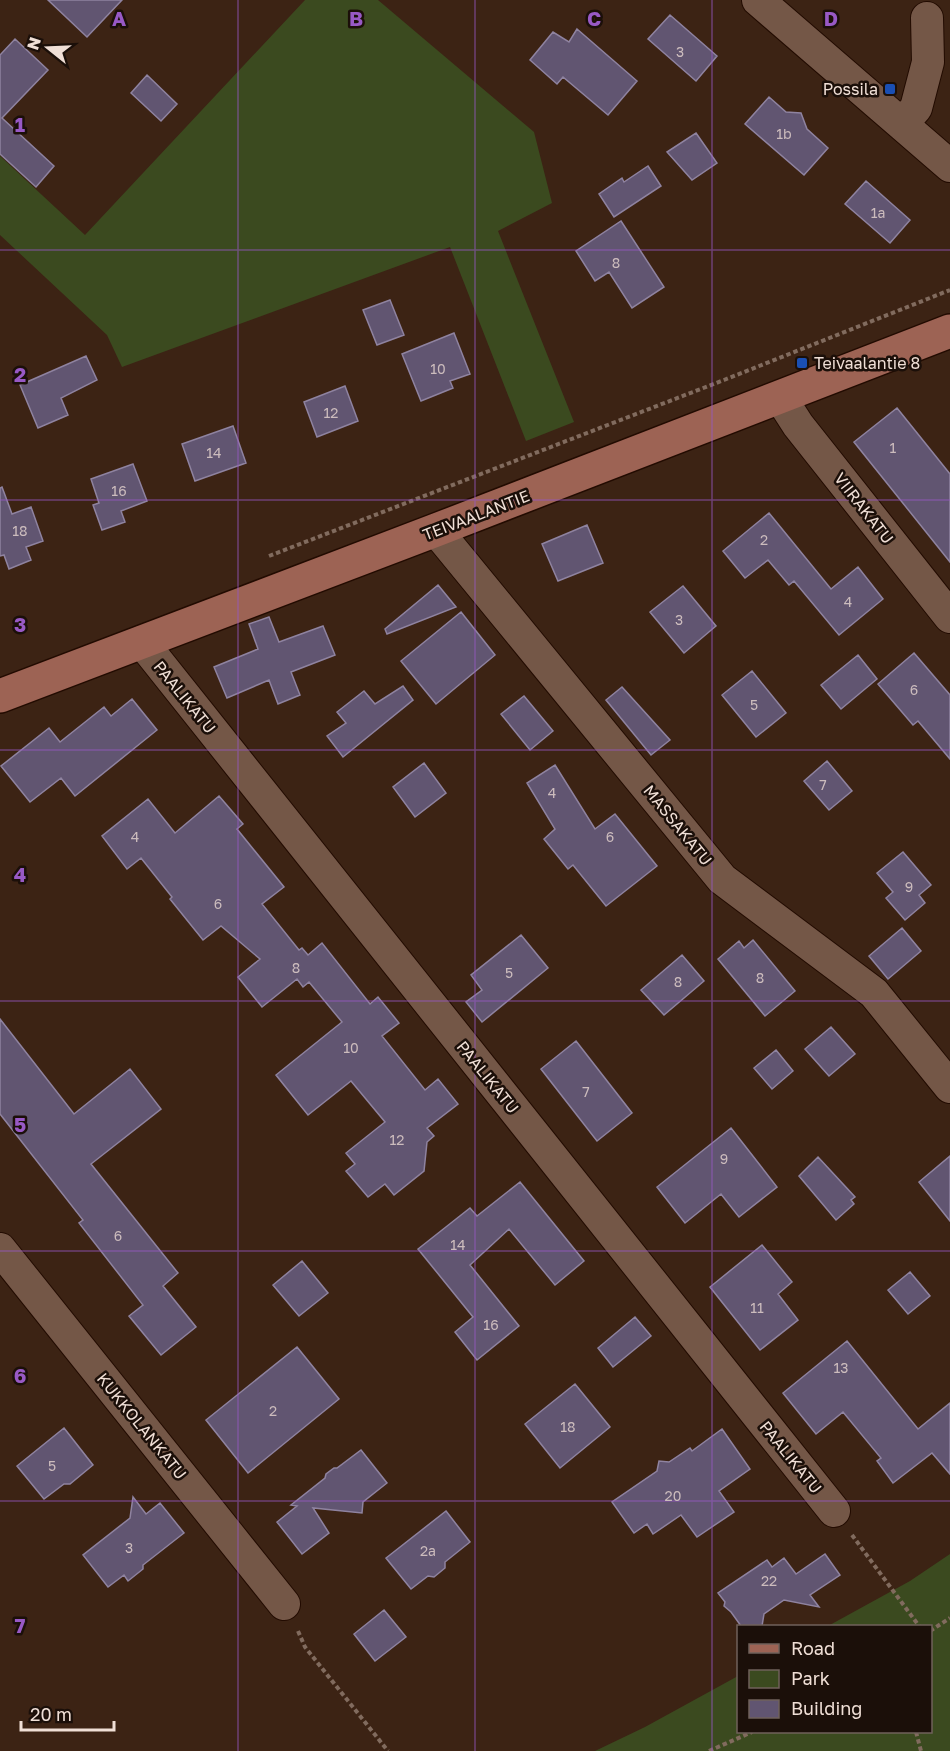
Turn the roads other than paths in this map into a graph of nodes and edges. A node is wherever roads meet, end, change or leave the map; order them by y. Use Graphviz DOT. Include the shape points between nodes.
graph roads {
  1 [pos="758,0"];
  2 [pos="927,18"];
  3 [pos="902,124"];
  4 [pos="950,166"];
  5 [pos="950,331"];
  6 [pos="780,397"];
  7 [pos="436,530"];
  8 [pos="950,617"];
  9 [pos="142,642"];
  10 [pos="0,696"];
  11 [pos="950,1087"];
  12 [pos="0,1249"];
  13 [pos="834,1511"];
  14 [pos="284,1604"];
  1 -- 3 [label="street"];
  2 -- 3 [label="street" via="928,62 916,108"];
  3 -- 4 [label="street"];
  5 -- 6 [label="main road, TEIVAALANTIE"];
  6 -- 7 [label="main road, TEIVAALANTIE"];
  6 -- 8 [label="street, VIIRAKATU"];
  7 -- 9 [label="main road, TEIVAALANTIE"];
  7 -- 11 [label="street, MASSAKATU" via="722,879 874,993"];
  9 -- 10 [label="main road, TEIVAALANTIE"];
  9 -- 13 [label="street, PAALIKATU"];
  12 -- 14 [label="street, KUKKOLANKATU"];
}
